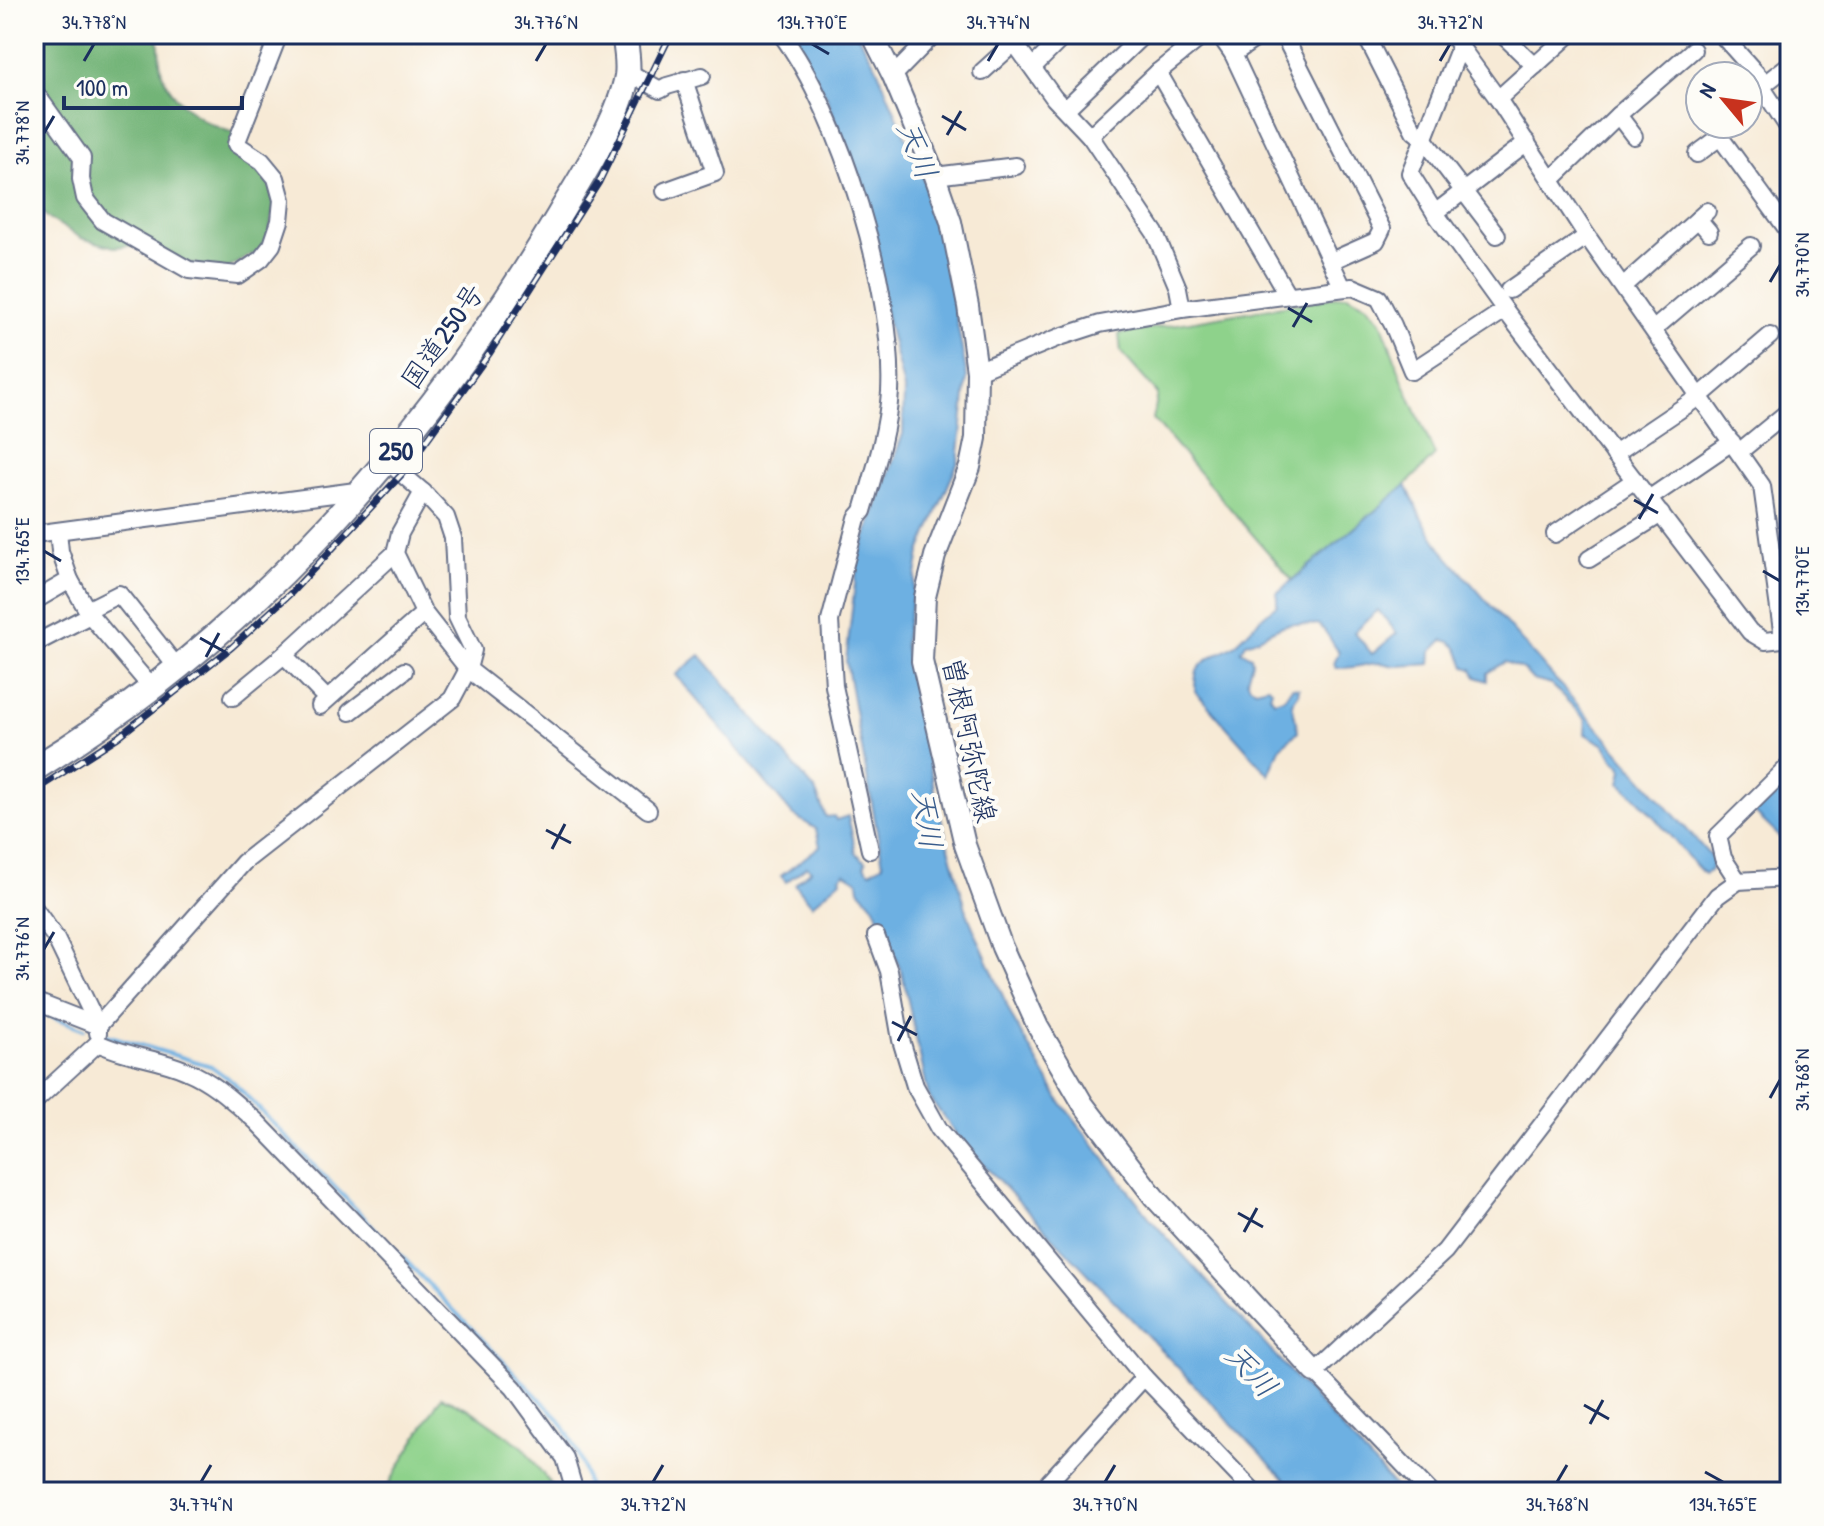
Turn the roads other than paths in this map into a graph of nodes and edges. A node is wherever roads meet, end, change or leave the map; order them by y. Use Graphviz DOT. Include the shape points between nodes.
graph roads {
  1 [pos="279,34"];
  2 [pos="624,34"];
  3 [pos="781,34"];
  4 [pos="872,34"];
  5 [pos="934,34"];
  6 [pos="1066,34"];
  7 [pos="1144,34"];
  8 [pos="1205,34"];
  9 [pos="1219,34"];
  10 [pos="1262,34"];
  11 [pos="1283,34"];
  12 [pos="1365,34"];
  13 [pos="1502,34"];
  14 [pos="1570,34"];
  15 [pos="1721,34"];
  16 [pos="1011,38"];
  17 [pos="1459,39"];
  18 [pos="1693,50"];
  19 [pos="1233,54"];
  20 [pos="1744,60"];
  21 [pos="1790,64"];
  22 [pos="1535,66"];
  23 [pos="1033,67"];
  24 [pos="628,72"];
  25 [pos="982,72"];
  26 [pos="1158,72"];
  27 [pos="702,76"];
  28 [pos="893,76"];
  29 [pos="684,80"];
  30 [pos="1764,86"];
  31 [pos="34,91"];
  32 [pos="1498,99"];
  33 [pos="1066,109"];
  34 [pos="1618,115"];
  35 [pos="1790,130"];
  36 [pos="1090,136"];
  37 [pos="1634,136"];
  38 [pos="1423,138"];
  39 [pos="1713,140"];
  40 [pos="1730,140"];
  41 [pos="1527,142"];
  42 [pos="1697,154"];
  43 [pos="1016,166"];
  44 [pos="935,176"];
  45 [pos="1551,180"];
  46 [pos="665,191"];
  47 [pos="1464,191"];
  48 [pos="1435,213"];
  49 [pos="1705,221"];
  50 [pos="1790,233"];
  51 [pos="1497,235"];
  52 [pos="1587,236"];
  53 [pos="1751,246"];
  54 [pos="1331,261"];
  55 [pos="1623,286"];
  56 [pos="1343,288"];
  57 [pos="1509,290"];
  58 [pos="1287,294"];
  59 [pos="1182,309"];
  60 [pos="1505,310"];
  61 [pos="1654,329"];
  62 [pos="1770,336"];
  63 [pos="977,371"];
  64 [pos="1700,396"];
  65 [pos="1789,411"];
  66 [pos="1735,447"];
  67 [pos="1614,454"];
  68 [pos="388,462"];
  69 [pos="1635,480"];
  70 [pos="364,490"];
  71 [pos="423,492"];
  72 [pos="1650,498"];
  73 [pos="1661,514"];
  74 [pos="58,531"];
  75 [pos="1565,531"];
  76 [pos="34,534"];
  77 [pos="395,553"];
  78 [pos="1589,559"];
  79 [pos="70,580"];
  80 [pos="34,601"];
  81 [pos="88,613"];
  82 [pos="424,613"];
  83 [pos="1787,638"];
  84 [pos="34,644"];
  85 [pos="284,655"];
  86 [pos="176,666"];
  87 [pos="468,669"];
  88 [pos="357,671"];
  89 [pos="404,671"];
  90 [pos="151,687"];
  91 [pos="373,693"];
  92 [pos="233,697"];
  93 [pos="350,712"];
  94 [pos="1790,765"];
  95 [pos="34,769"];
  96 [pos="648,810"];
  97 [pos="870,850"];
  98 [pos="1790,878"];
  99 [pos="1738,881"];
  100 [pos="34,908"];
  101 [pos="876,936"];
  102 [pos="34,1001"];
  103 [pos="98,1035"];
  104 [pos="34,1102"];
  105 [pos="1315,1372"];
  106 [pos="1144,1377"];
  107 [pos="575,1492"];
  108 [pos="1040,1492"];
  109 [pos="1254,1492"];
  110 [pos="1430,1492"];
  1 -- 31 [label="street" via="236,144 276,178 280,221 272,245 238,275 189,270 103,221 85,198 82,158"];
  2 -- 24 [label="highway, 国道250号 / 250"];
  3 -- 97 [label="street" via="813,84 854,187 889,342 886,432 830,621 834,686"];
  4 -- 28 [label="main road, 曽根阿弥陀線"];
  5 -- 28 [label="street"];
  6 -- 23 [label="street"];
  7 -- 33 [label="street"];
  8 -- 26 [label="street"];
  9 -- 19 [label="street"];
  10 -- 19 [label="street"];
  11 -- 54 [label="street" via="1382,229 1376,241"];
  12 -- 38 [label="street" via="1414,131"];
  13 -- 22 [label="street"];
  14 -- 22 [label="street"];
  15 -- 20 [label="street"];
  16 -- 23 [label="street"];
  16 -- 25 [label="street"];
  17 -- 32 [label="street"];
  17 -- 38 [label="street"];
  18 -- 34 [label="street" via="1670,80"];
  19 -- 54 [label="street"];
  21 -- 30 [label="street"];
  22 -- 32 [label="street"];
  23 -- 33 [label="street"];
  24 -- 29 [label="street" via="660,90"];
  24 -- 68 [label="highway, 国道250号 / 250" via="588,165 543,241"];
  26 -- 36 [label="street"];
  26 -- 58 [label="street"];
  27 -- 29 [label="street"];
  28 -- 44 [label="main road, 曽根阿弥陀線"];
  29 -- 46 [label="street" via="715,173"];
  30 -- 35 [label="street"];
  32 -- 41 [label="street"];
  33 -- 36 [label="street"];
  34 -- 37 [label="street"];
  34 -- 45 [label="street"];
  36 -- 59 [label="street" via="1155,233"];
  38 -- 47 [label="street"];
  38 -- 48 [label="street" via="1410,173"];
  39 -- 42 [label="street"];
  40 -- 50 [label="street"];
  41 -- 45 [label="street"];
  41 -- 47 [label="street"];
  43 -- 44 [label="street"];
  44 -- 63 [label="main road, 曽根阿弥陀線" via="959,258"];
  45 -- 52 [label="street"];
  47 -- 48 [label="street"];
  47 -- 51 [label="street"];
  48 -- 60 [label="street"];
  49 -- 55 [label="street" via="1668,237"];
  52 -- 55 [label="street"];
  52 -- 57 [label="street"];
  53 -- 61 [label="street"];
  54 -- 56 [label="street"];
  55 -- 61 [label="street"];
  56 -- 58 [label="street"];
  56 -- 60 [label="street" via="1379,298 1412,371"];
  58 -- 59 [label="street"];
  59 -- 63 [label="street" via="1073,332"];
  60 -- 67 [label="street"];
  61 -- 64 [label="street"];
  62 -- 64 [label="street"];
  63 -- 105 [label="main road, 曽根阿弥陀線" via="976,438 925,597 922,661 965,845 1038,1027 1083,1104 1154,1197"];
  64 -- 66 [label="street"];
  64 -- 67 [label="street"];
  65 -- 66 [label="street"];
  66 -- 72 [label="street"];
  66 -- 83 [label="street" via="1762,486"];
  67 -- 69 [label="street"];
  68 -- 70 [label="highway, 国道250号 / 250"];
  68 -- 71 [label="street"];
  69 -- 72 [label="street"];
  69 -- 75 [label="street"];
  70 -- 74 [label="street"];
  70 -- 86 [label="highway, 国道250号 / 250" via="255,601"];
  71 -- 77 [label="street"];
  71 -- 87 [label="street" via="446,517 453,538 457,617 473,650"];
  72 -- 73 [label="street"];
  73 -- 78 [label="street"];
  73 -- 83 [label="street" via="1750,632 1765,641"];
  74 -- 76 [label="street"];
  74 -- 79 [label="street"];
  77 -- 82 [label="street"];
  77 -- 85 [label="street"];
  79 -- 80 [label="street"];
  79 -- 81 [label="street"];
  81 -- 84 [label="street"];
  81 -- 86 [label="street" via="119,594"];
  81 -- 90 [label="street"];
  82 -- 87 [label="street"];
  82 -- 88 [label="street"];
  85 -- 88 [label="street" via="323,702"];
  85 -- 92 [label="street"];
  86 -- 90 [label="highway, 国道250号 / 250"];
  87 -- 96 [label="street"];
  87 -- 103 [label="street" via="452,699 244,862"];
  88 -- 91 [label="street"];
  89 -- 91 [label="street"];
  90 -- 95 [label="highway, 国道250号 / 250"];
  91 -- 93 [label="street"];
  94 -- 99 [label="street" via="1718,836 1723,858"];
  98 -- 99 [label="street"];
  99 -- 105 [label="street" via="1717,896 1445,1251"];
  100 -- 103 [label="street" via="55,937"];
  101 -- 106 [label="street" via="915,1086 939,1129"];
  102 -- 103 [label="street"];
  103 -- 104 [label="street"];
  103 -- 107 [label="street" via="119,1053 187,1071 223,1092 257,1122 514,1388 565,1458"];
  105 -- 110 [label="street"];
  106 -- 108 [label="street"];
  106 -- 109 [label="street"];
}
